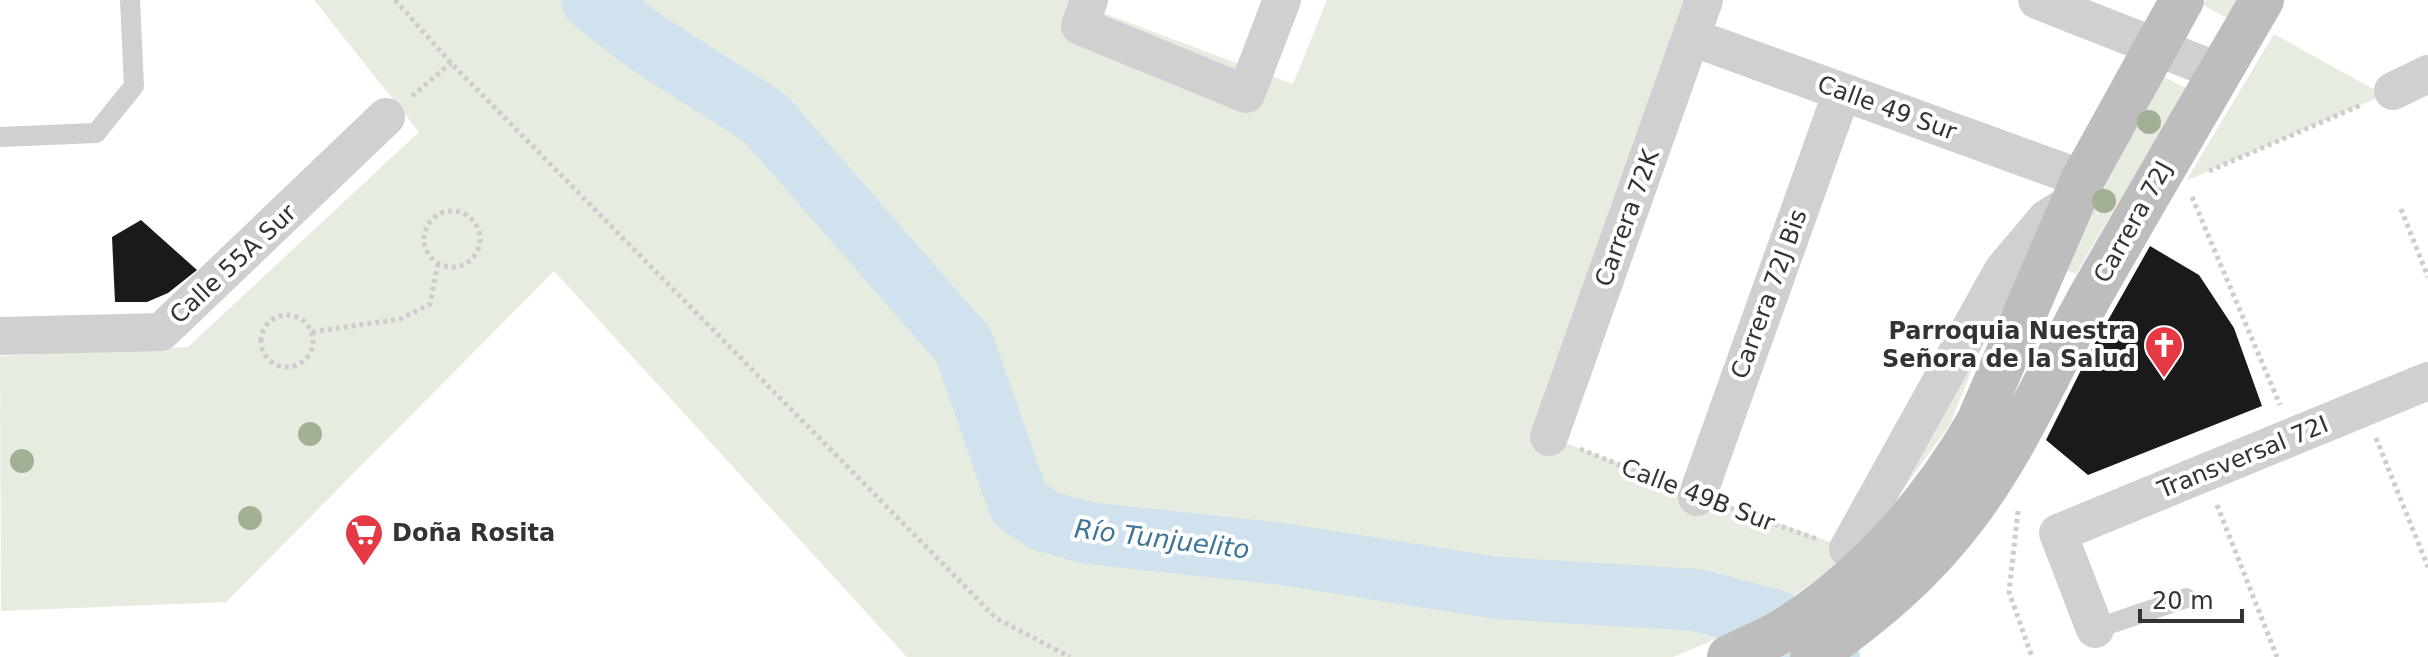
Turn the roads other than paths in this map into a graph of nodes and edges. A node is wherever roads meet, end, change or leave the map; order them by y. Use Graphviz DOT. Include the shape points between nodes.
graph roads {
  1 [pos="130,0"];
  2 [pos="1282,0"];
  3 [pos="1704,0"];
  4 [pos="2037,0"];
  5 [pos="2182,0"];
  6 [pos="2262,0"];
  7 [pos="1084,13"];
  8 [pos="1691,37"];
  9 [pos="2156,45"];
  10 [pos="2220,72"];
  11 [pos="2428,74"];
  12 [pos="2393,91"];
  13 [pos="1842,92"];
  14 [pos="386,117"];
  15 [pos="0,137"];
  16 [pos="2078,191"];
  17 [pos="0,336"];
  18 [pos="2428,381"];
  19 [pos="1549,437"];
  20 [pos="1697,497"];
  21 [pos="1848,549"];
  22 [pos="1910,551"];
  23 [pos="2186,598"];
  24 [pos="2095,629"];
  25 [pos="1729,657"];
  26 [pos="1812,657"];
  1 -- 15 [label="lane" via="134,86 96,133"];
  2 -- 7 [label="street" via="1246,94"];
  3 -- 8 [label="street, Carrera 72K"];
  4 -- 9 [label="street"];
  5 -- 9 [label="street"];
  6 -- 10 [label="street, Carrera 72J"];
  8 -- 13 [label="street, Calle 49 Sur"];
  8 -- 19 [label="street, Carrera 72K"];
  9 -- 10 [label="street"];
  9 -- 16 [label="street"];
  10 -- 22 [label="street, Carrera 72J" via="1969,512"];
  11 -- 12 [label="street"];
  13 -- 16 [label="street, Calle 49 Sur"];
  13 -- 20 [label="street, Carrera 72J Bis"];
  14 -- 17 [label="street, Calle 55A Sur" via="161,332"];
  16 -- 21 [label="street" via="2003,270"];
  16 -- 22 [label="street" via="1978,422"];
  18 -- 24 [label="street, Transversal 72I" via="2058,533"];
  22 -- 25 [label="street" via="1782,631"];
  22 -- 26 [label="street" via="1867,619"];
  23 -- 24 [label="lane"];
}
